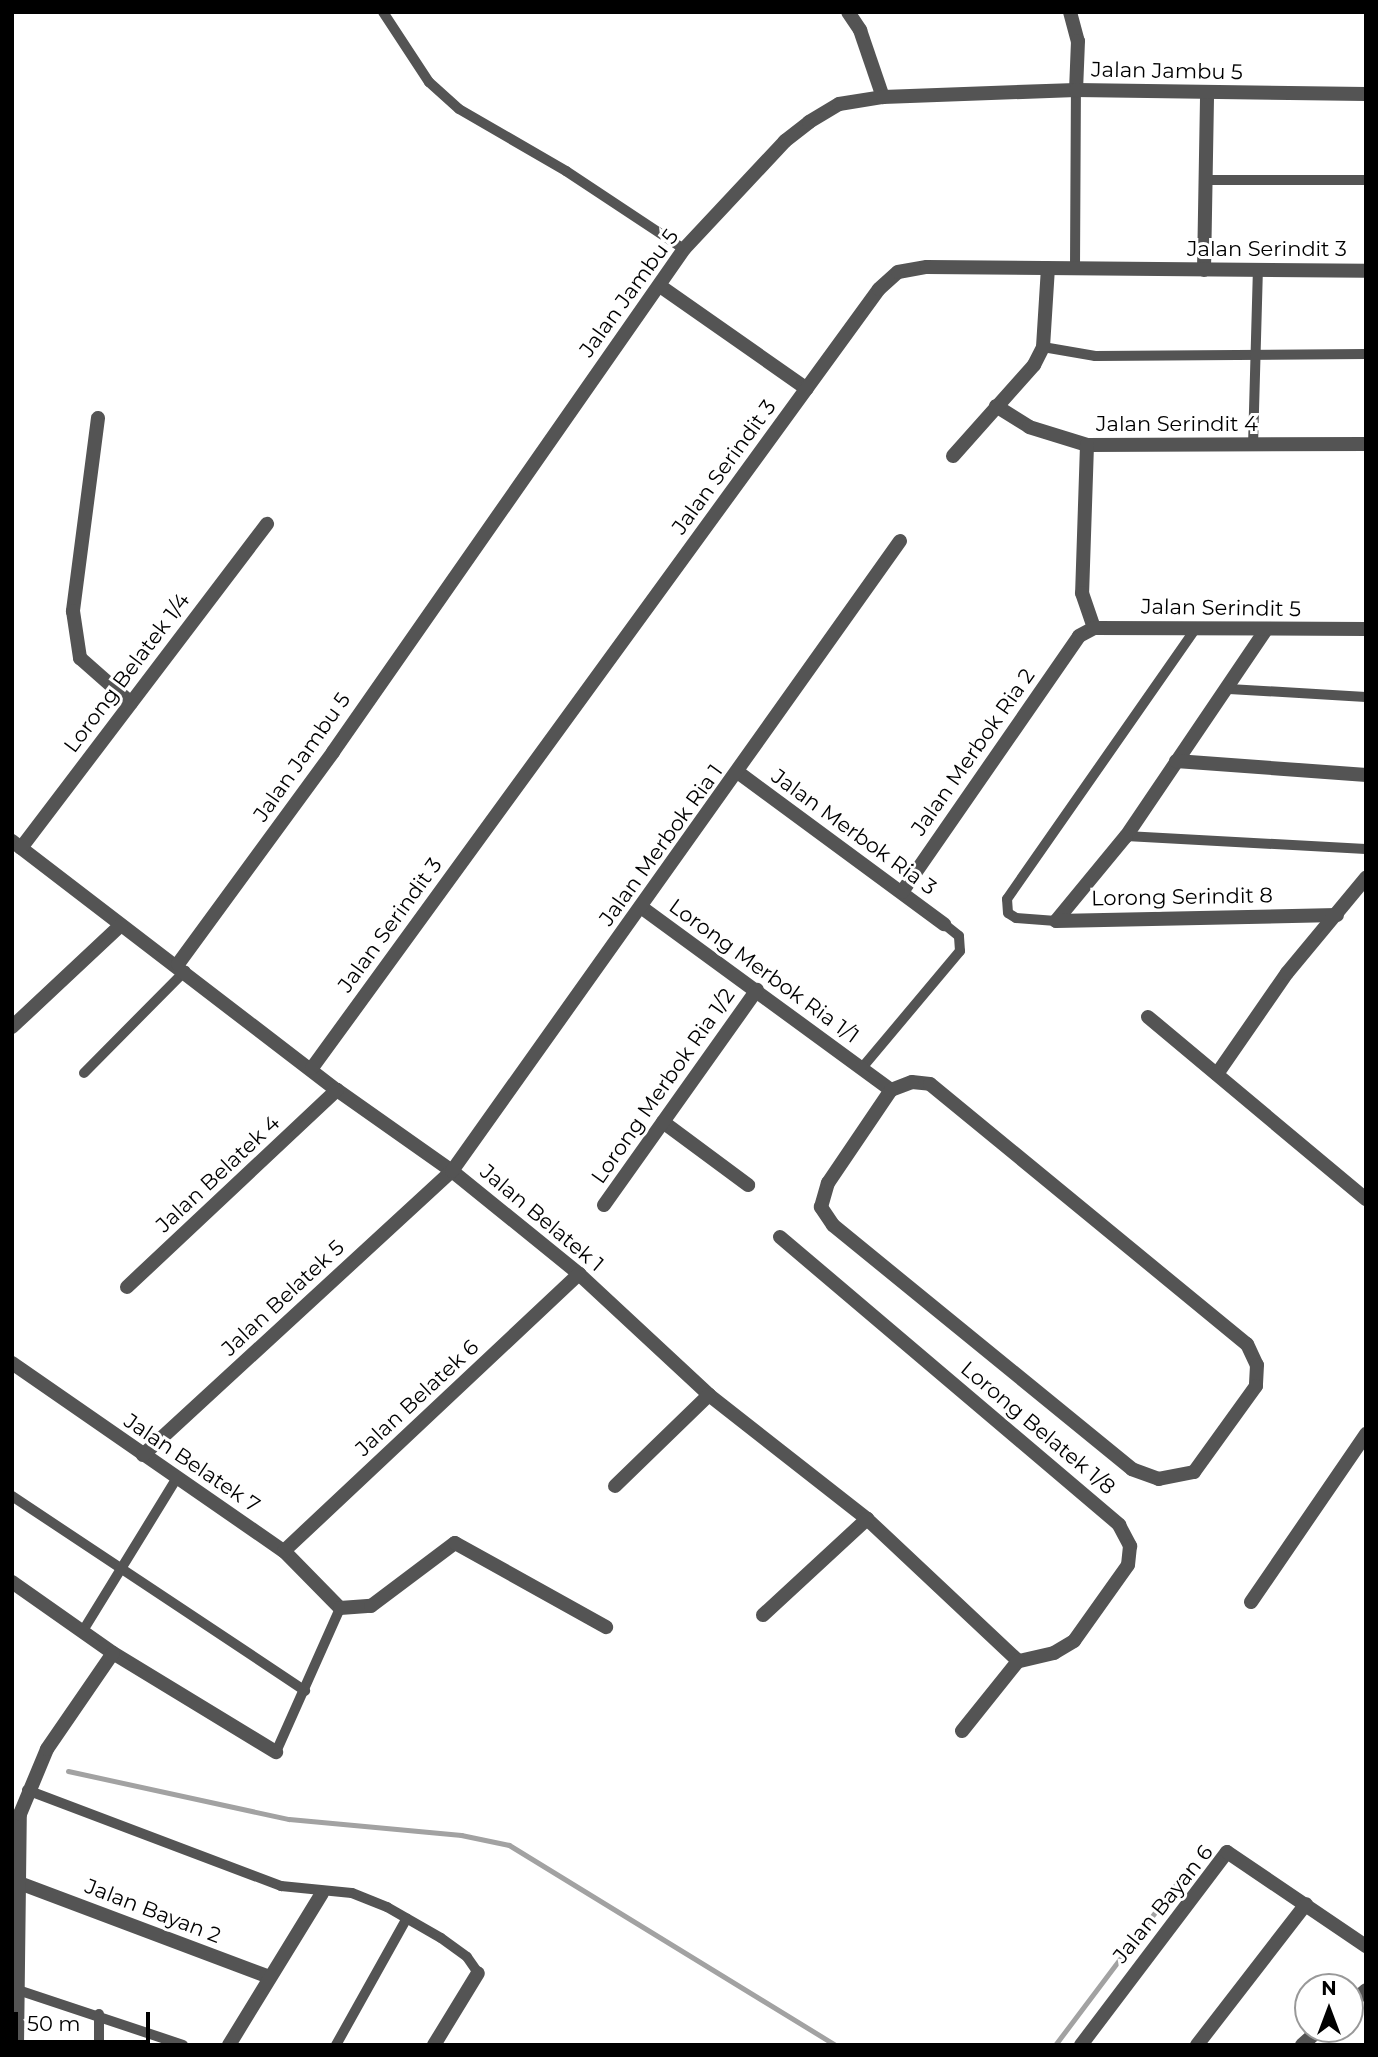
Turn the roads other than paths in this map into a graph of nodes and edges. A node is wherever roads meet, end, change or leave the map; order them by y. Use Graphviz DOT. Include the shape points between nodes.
graph roads {
  1 [pos="383,12"];
  2 [pos="848,12"];
  3 [pos="1070,12"];
  4 [pos="1076,90"];
  5 [pos="1207,94"];
  6 [pos="1366,94"];
  7 [pos="883,97"];
  8 [pos="1205,180"];
  9 [pos="1366,180"];
  10 [pos="684,250"];
  11 [pos="1048,268"];
  12 [pos="1075,268"];
  13 [pos="1204,270"];
  14 [pos="1258,271"];
  15 [pos="1366,271"];
  16 [pos="660,286"];
  17 [pos="1043,347"];
  18 [pos="1366,354"];
  19 [pos="1255,356"];
  20 [pos="807,389"];
  21 [pos="996,406"];
  22 [pos="98,418"];
  23 [pos="1366,444"];
  24 [pos="1087,445"];
  25 [pos="1253,446"];
  26 [pos="953,456"];
  27 [pos="267,524"];
  28 [pos="900,541"];
  29 [pos="1094,628"];
  30 [pos="1366,629"];
  31 [pos="1195,630"];
  32 [pos="1265,631"];
  33 [pos="1079,636"];
  34 [pos="1229,689"];
  35 [pos="1366,697"];
  36 [pos="131,703"];
  37 [pos="1176,761"];
  38 [pos="739,773"];
  39 [pos="1366,775"];
  40 [pos="1126,836"];
  41 [pos="17,845"];
  42 [pos="1366,849"];
  43 [pos="1366,878"];
  44 [pos="902,892"];
  45 [pos="641,907"];
  46 [pos="1337,915"];
  47 [pos="1056,921"];
  48 [pos="944,924"];
  49 [pos="121,925"];
  50 [pos="182,968"];
  51 [pos="757,990"];
  52 [pos="1148,1017"];
  53 [pos="12,1027"];
  54 [pos="312,1068"];
  55 [pos="861,1069"];
  56 [pos="84,1073"];
  57 [pos="1217,1074"];
  58 [pos="337,1090"];
  59 [pos="891,1090"];
  60 [pos="663,1122"];
  61 [pos="452,1171"];
  62 [pos="748,1185"];
  63 [pos="1366,1199"];
  64 [pos="604,1205"];
  65 [pos="780,1237"];
  66 [pos="579,1274"];
  67 [pos="127,1287"];
  68 [pos="12,1363"];
  69 [pos="709,1395"];
  70 [pos="1366,1434"];
  71 [pos="143,1455"];
  72 [pos="177,1478"];
  73 [pos="615,1486"];
  74 [pos="12,1496"];
  75 [pos="867,1518"];
  76 [pos="284,1551"];
  77 [pos="121,1572"];
  78 [pos="12,1582"];
  79 [pos="1251,1602"];
  80 [pos="340,1608"];
  81 [pos="764,1615"];
  82 [pos="606,1627"];
  83 [pos="84,1629"];
  84 [pos="113,1653"];
  85 [pos="1018,1661"];
  86 [pos="305,1691"];
  87 [pos="962,1731"];
  88 [pos="276,1752"];
  89 [pos="27,1790"];
  90 [pos="16,1814"];
  91 [pos="22,1884"];
  92 [pos="322,1893"];
  93 [pos="1306,1904"];
  94 [pos="407,1918"];
  95 [pos="1366,1946"];
  96 [pos="478,1973"];
  97 [pos="269,1978"];
  98 [pos="18,1990"];
  99 [pos="99,2014"];
  100 [pos="17,2045"];
  101 [pos="99,2045"];
  102 [pos="183,2045"];
  103 [pos="229,2045"];
  104 [pos="336,2045"];
  105 [pos="434,2045"];
  106 [pos="1081,2045"];
  107 [pos="1197,2045"];
  1 -- 10 [label="lane" via="429,82 459,109 566,171"];
  2 -- 7 [label="street" via="860,30"];
  3 -- 4 [label="street" via="1078,41"];
  4 -- 5 [label="street, Jalan Jambu 5"];
  4 -- 7 [label="street, Jalan Jambu 5"];
  4 -- 12 [label="lane"];
  5 -- 6 [label="street, Jalan Jambu 5"];
  5 -- 8 [label="street"];
  7 -- 10 [label="street, Jalan Jambu 5" via="839,104 809,122 785,141"];
  8 -- 9 [label="lane"];
  8 -- 13 [label="street"];
  10 -- 16 [label="street, Jalan Jambu 5"];
  11 -- 12 [label="street, Jalan Serindit 3"];
  11 -- 17 [label="street"];
  11 -- 20 [label="street, Jalan Serindit 3" via="927,267 898,272 879,289"];
  12 -- 13 [label="street, Jalan Serindit 3"];
  13 -- 14 [label="street, Jalan Serindit 3"];
  14 -- 15 [label="street, Jalan Serindit 3"];
  14 -- 19 [label="lane"];
  16 -- 20 [label="street"];
  16 -- 50 [label="street, Jalan Jambu 5"];
  17 -- 19 [label="lane" via="1095,356"];
  17 -- 21 [label="street"];
  18 -- 19 [label="lane"];
  19 -- 25 [label="lane"];
  20 -- 54 [label="street, Jalan Serindit 3"];
  21 -- 24 [label="street, Jalan Serindit 4" via="1029,427"];
  21 -- 26 [label="street"];
  22 -- 36 [label="street" via="73,611 80,658"];
  23 -- 25 [label="street, Jalan Serindit 4"];
  24 -- 25 [label="street, Jalan Serindit 4"];
  24 -- 29 [label="street" via="1082,593"];
  27 -- 36 [label="street, Lorong Belatek 1/4"];
  28 -- 38 [label="street, Jalan Merbok Ria 1"];
  29 -- 31 [label="street, Jalan Serindit 5"];
  29 -- 33 [label="street, Jalan Serindit 5"];
  30 -- 32 [label="street, Jalan Serindit 5"];
  31 -- 32 [label="street, Jalan Serindit 5"];
  31 -- 47 [label="lane" via="1007,900 1007,913 1016,918"];
  32 -- 34 [label="street, Lorong Serindit 8"];
  33 -- 44 [label="street, Jalan Merbok Ria 2"];
  34 -- 35 [label="lane"];
  34 -- 37 [label="street, Lorong Serindit 8"];
  36 -- 41 [label="street, Lorong Belatek 1/4"];
  37 -- 39 [label="street"];
  37 -- 40 [label="street, Lorong Serindit 8"];
  38 -- 44 [label="street, Jalan Merbok Ria 3"];
  38 -- 45 [label="street, Jalan Merbok Ria 1"];
  40 -- 42 [label="lane"];
  40 -- 47 [label="street, Lorong Serindit 8"];
  41 -- 49 [label="street, Jalan Belatek 1"];
  43 -- 46 [label="street"];
  44 -- 48 [label="street, Jalan Merbok Ria 3"];
  45 -- 51 [label="street, Lorong Merbok Ria 1/1"];
  45 -- 61 [label="street, Jalan Merbok Ria 1"];
  46 -- 47 [label="street, Lorong Serindit 8"];
  46 -- 57 [label="street" via="1287,973"];
  48 -- 55 [label="lane" via="959,936 960,951"];
  49 -- 50 [label="street, Jalan Belatek 1"];
  49 -- 53 [label="street"];
  50 -- 54 [label="street, Jalan Belatek 1"];
  50 -- 56 [label="lane"];
  51 -- 55 [label="street, Lorong Merbok Ria 1/1"];
  51 -- 60 [label="street, Lorong Merbok Ria 1/2"];
  52 -- 57 [label="street"];
  54 -- 58 [label="street, Jalan Belatek 1"];
  55 -- 59 [label="street, Lorong Merbok Ria 1/1"];
  57 -- 63 [label="street"];
  58 -- 61 [label="street, Jalan Belatek 1"];
  58 -- 67 [label="street, Jalan Belatek 4"];
  59 -- 59 [label="street" via="912,1082 930,1084 1247,1343 1257,1365 1256,1386 1194,1472 1159,1479 1132,1469 833,1225 821,1207 828,1183"];
  60 -- 62 [label="street"];
  60 -- 64 [label="street, Lorong Merbok Ria 1/2"];
  61 -- 66 [label="street, Jalan Belatek 1"];
  61 -- 71 [label="street, Jalan Belatek 5"];
  65 -- 85 [label="street, Lorong Belatek 1/8" via="1119,1525 1130,1546 1128,1565 1074,1641 1054,1653"];
  66 -- 69 [label="street, Jalan Belatek 1"];
  66 -- 76 [label="street, Jalan Belatek 6"];
  68 -- 71 [label="street, Jalan Belatek 7"];
  69 -- 73 [label="street"];
  69 -- 75 [label="street, Jalan Belatek 1"];
  70 -- 79 [label="street"];
  71 -- 72 [label="street, Jalan Belatek 7"];
  72 -- 76 [label="street, Jalan Belatek 7"];
  72 -- 77 [label="lane"];
  74 -- 77 [label="lane"];
  75 -- 81 [label="street"];
  75 -- 85 [label="street, Jalan Belatek 1"];
  76 -- 80 [label="street, Jalan Belatek 7"];
  77 -- 83 [label="lane"];
  77 -- 86 [label="lane"];
  78 -- 83 [label="street"];
  80 -- 82 [label="street" via="371,1606 455,1543"];
  80 -- 86 [label="lane"];
  83 -- 84 [label="street"];
  84 -- 88 [label="street"];
  84 -- 89 [label="street" via="47,1749"];
  85 -- 87 [label="street"];
  86 -- 88 [label="lane"];
  89 -- 90 [label="street"];
  89 -- 92 [label="lane" via="281,1886"];
  90 -- 91 [label="street"];
  91 -- 97 [label="street, Jalan Bayan 2"];
  91 -- 98 [label="street"];
  92 -- 94 [label="lane" via="352,1892"];
  92 -- 97 [label="street"];
  93 -- 95 [label="street, Jalan Bayan 6"];
  93 -- 106 [label="street, Jalan Bayan 6" via="1227,1853"];
  93 -- 107 [label="street"];
  94 -- 96 [label="lane" via="467,1957"];
  94 -- 104 [label="lane"];
  96 -- 105 [label="street"];
  97 -- 103 [label="street"];
  98 -- 99 [label="lane"];
  98 -- 100 [label="street"];
  99 -- 101 [label="lane"];
  99 -- 102 [label="lane"];
}
